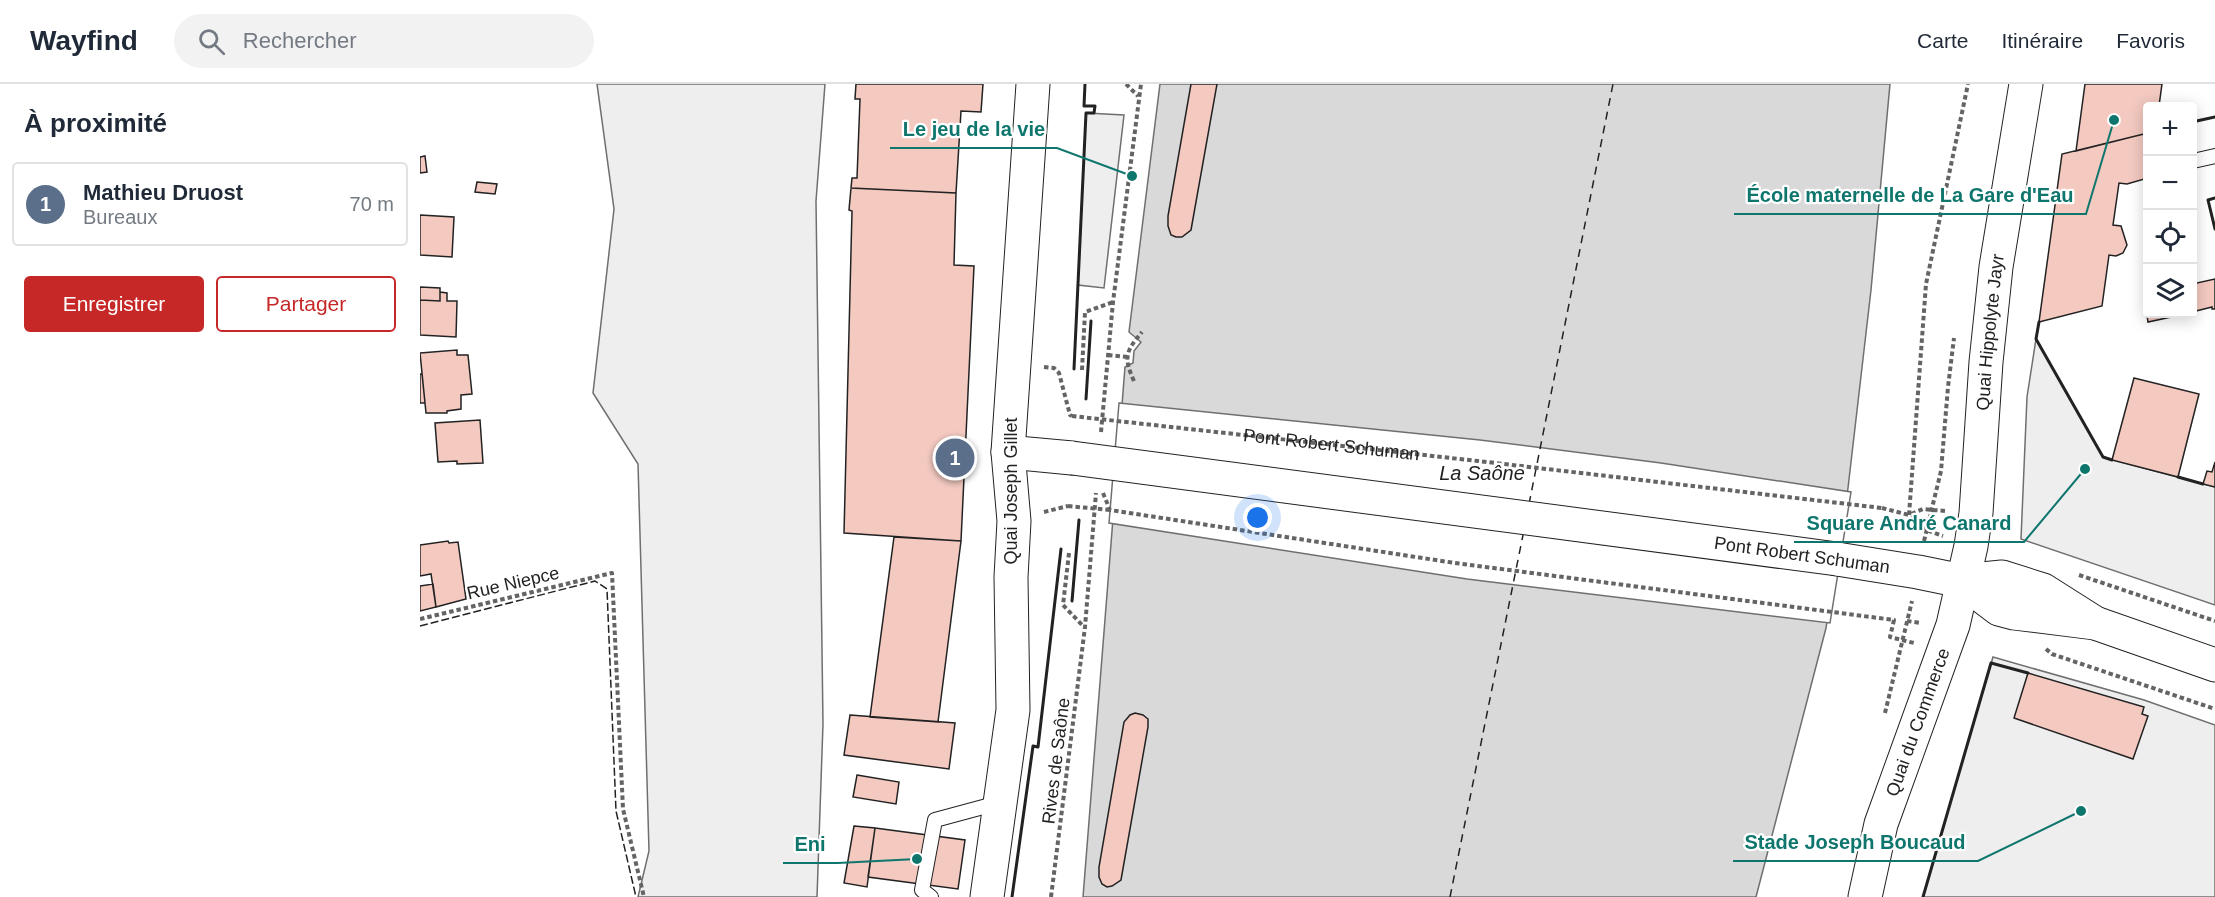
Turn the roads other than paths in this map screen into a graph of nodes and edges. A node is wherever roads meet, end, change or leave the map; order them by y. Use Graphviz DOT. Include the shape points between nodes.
graph roads {
  1 [pos="1033,84"];
  2 [pos="2026,84"];
  3 [pos="2215,156"];
  4 [pos="2197,160"];
  5 [pos="1008,452"];
  6 [pos="1962,581"];
  7 [pos="2215,665"];
  8 [pos="1000,802"];
  9 [pos="931,897"];
  10 [pos="987,897"];
  11 [pos="1865,897"];
  1 -- 5 [label="main road, Quai Joseph Gillet"];
  2 -- 6 [label="main road, Quai Hippolyte Jayr" via="1996,267 1976,513"];
  3 -- 4 [label="lane"];
  5 -- 6 [label="main road, Pont Robert Schuman, bridge" via="1837,559"];
  5 -- 8 [label="main road, Quai Joseph Gillet" via="1014,521 1013,710"];
  6 -- 7 [label="main road, Pont Robert Schuman" via="2002,577 2028,584 2095,623"];
  6 -- 11 [label="main road, Quai du Commerce" via="1953,625 1881,824"];
  8 -- 9 [label="lane" via="935,820 922,890"];
  8 -- 10 [label="main road, Quai Joseph Gillet"];
}
